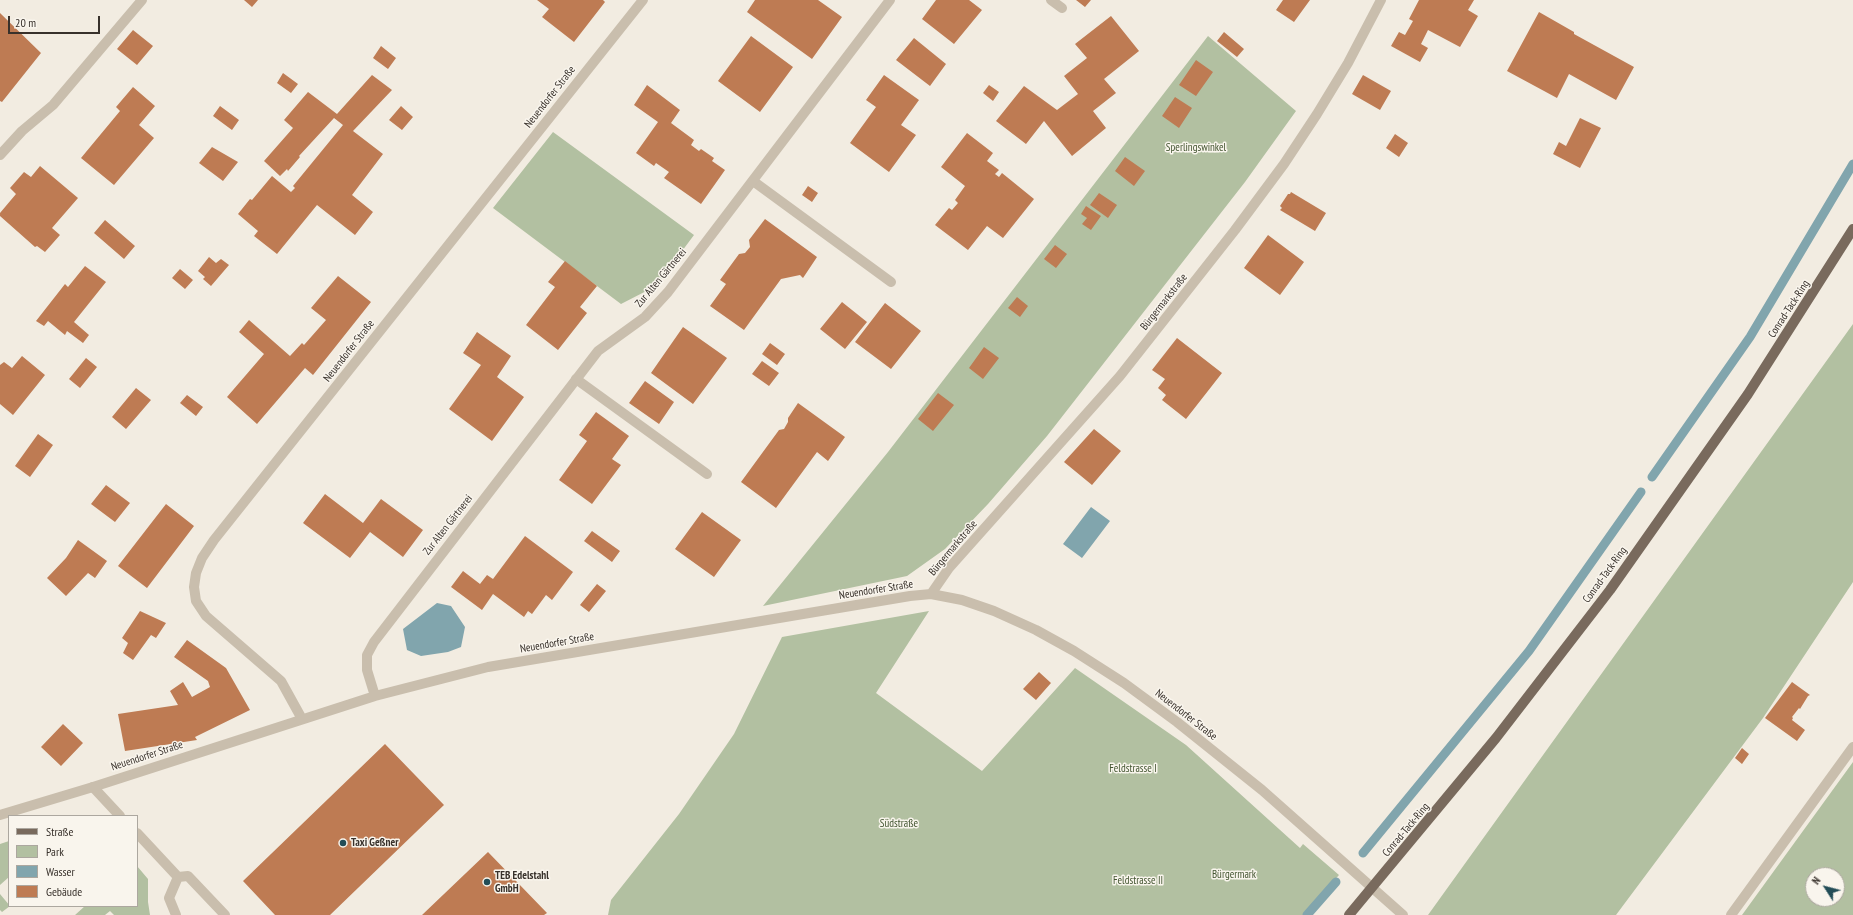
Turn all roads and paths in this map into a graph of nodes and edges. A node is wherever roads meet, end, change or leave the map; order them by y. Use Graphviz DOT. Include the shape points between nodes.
graph roads {
  1 [pos="142,0"];
  2 [pos="643,0"];
  3 [pos="890,0"];
  4 [pos="1051,0"];
  5 [pos="1381,0"];
  6 [pos="1062,8"];
  7 [pos="0,154"];
  8 [pos="753,181"];
  9 [pos="1853,229"];
  10 [pos="891,282"];
  11 [pos="576,379"];
  12 [pos="707,474"];
  13 [pos="931,594"];
  14 [pos="375,696"];
  15 [pos="302,719"];
  16 [pos="1853,747"];
  17 [pos="93,787"];
  18 [pos="0,815"];
  19 [pos="119,815"];
  20 [pos="138,835"];
  21 [pos="178,876"];
  22 [pos="1372,888"];
  23 [pos="176,915"];
  24 [pos="225,915"];
  25 [pos="1349,915"];
  26 [pos="1403,915"];
  27 [pos="1731,915"];
  1 -- 7 [label="street" via="53,105"];
  2 -- 15 [label="street, Neuendorfer Straße" via="202,558 194,587 196,601 206,616 281,681"];
  3 -- 8 [label="street, Zur Alten Gärtnerei"];
  4 -- 6 [label="street"];
  5 -- 13 [label="street, Bürgermarkstraße" via="1348,63 1317,114 1235,230 1120,376 949,568"];
  8 -- 10 [label="street"];
  8 -- 11 [label="street, Zur Alten Gärtnerei" via="668,292 645,317 598,351"];
  9 -- 22 [label="main road, Conrad-Tack-Ring" via="1748,394 1610,590 1496,738"];
  11 -- 12 [label="street"];
  11 -- 14 [label="street, Zur Alten Gärtnerei" via="374,642 367,655"];
  13 -- 14 [label="street, Neuendorfer Straße" via="488,667"];
  13 -- 22 [label="street, Neuendorfer Straße" via="962,600 1036,630 1124,683 1262,790"];
  14 -- 15 [label="street, Neuendorfer Straße"];
  15 -- 17 [label="street, Neuendorfer Straße"];
  16 -- 27 [label="street"];
  17 -- 18 [label="street, Neuendorfer Straße"];
  17 -- 19 [label="street"];
  20 -- 21 [label="street"];
  21 -- 23 [label="street" via="170,898"];
  21 -- 24 [label="street" via="188,876"];
  22 -- 25 [label="main road, Conrad-Tack-Ring"];
  22 -- 26 [label="street, Neuendorfer Straße"];
}
